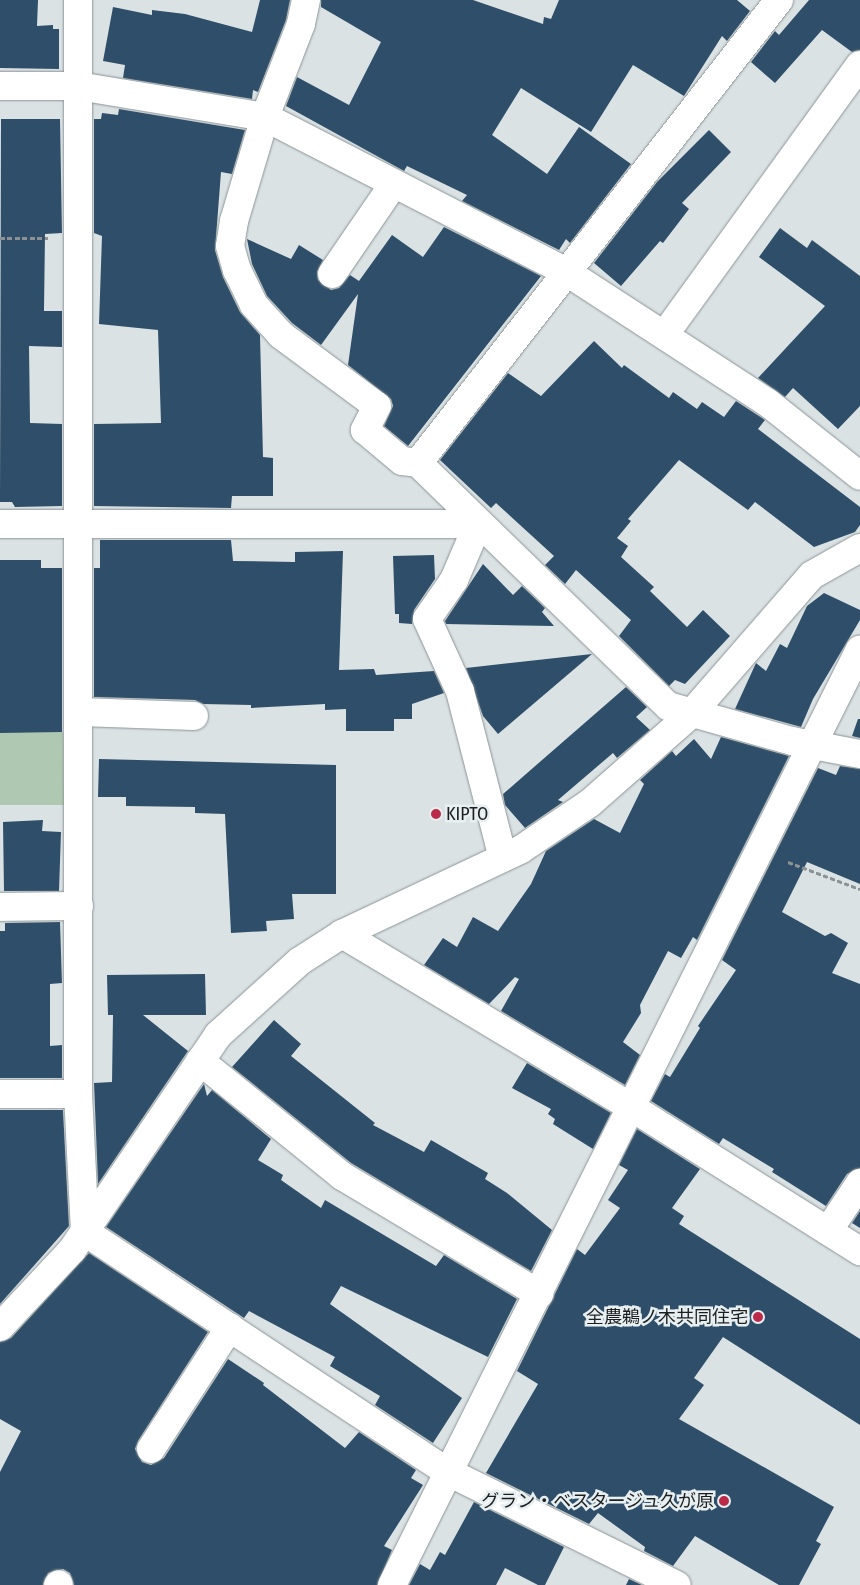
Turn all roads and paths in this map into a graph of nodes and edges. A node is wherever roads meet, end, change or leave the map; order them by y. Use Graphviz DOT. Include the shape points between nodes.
graph roads {
  1 [pos="78,0"];
  2 [pos="306,0"];
  3 [pos="779,0"];
  4 [pos="860,65"];
  5 [pos="0,86"];
  6 [pos="78,86"];
  7 [pos="265,117"];
  8 [pos="393,185"];
  9 [pos="0,238"];
  10 [pos="79,238"];
  11 [pos="565,272"];
  12 [pos="332,274"];
  13 [pos="664,334"];
  14 [pos="418,462"];
  15 [pos="860,476"];
  16 [pos="81,523"];
  17 [pos="0,524"];
  18 [pos="478,524"];
  19 [pos="860,548"];
  20 [pos="860,649"];
  21 [pos="80,712"];
  22 [pos="691,714"];
  23 [pos="194,716"];
  24 [pos="812,746"];
  25 [pos="860,754"];
  26 [pos="759,852"];
  27 [pos="503,858"];
  28 [pos="860,889"];
  29 [pos="79,906"];
  30 [pos="0,907"];
  31 [pos="342,934"];
  32 [pos="200,1061"];
  33 [pos="0,1094"];
  34 [pos="78,1094"];
  35 [pos="630,1107"];
  36 [pos="860,1183"];
  37 [pos="828,1231"];
  38 [pos="85,1232"];
  39 [pos="860,1251"];
  40 [pos="539,1294"];
  41 [pos="230,1327"];
  42 [pos="0,1328"];
  43 [pos="151,1449"];
  44 [pos="448,1472"];
  45 [pos="392,1585"];
  46 [pos="676,1585"];
  1 -- 6 [label="street"];
  2 -- 7 [label="street" via="302,24"];
  3 -- 11 [label="street"];
  4 -- 13 [label="street"];
  5 -- 6 [label="street"];
  6 -- 7 [label="street"];
  6 -- 10 [label="street"];
  7 -- 8 [label="street"];
  7 -- 14 [label="street" via="234,221 230,246 237,270 254,305 281,335 377,406 364,430 402,461"];
  8 -- 11 [label="street"];
  8 -- 12 [label="street"];
  9 -- 10 [label="path"];
  10 -- 16 [label="street"];
  11 -- 13 [label="street"];
  11 -- 14 [label="street"];
  13 -- 15 [label="street" via="768,403"];
  14 -- 18 [label="street"];
  16 -- 17 [label="street"];
  16 -- 18 [label="street"];
  16 -- 21 [label="street"];
  18 -- 22 [label="street" via="668,706"];
  18 -- 27 [label="street" via="454,580 427,620 460,691"];
  19 -- 22 [label="street" via="843,554 812,575"];
  20 -- 24 [label="street"];
  21 -- 23 [label="street"];
  21 -- 29 [label="street"];
  22 -- 24 [label="street"];
  22 -- 27 [label="street" via="590,803"];
  24 -- 25 [label="street"];
  24 -- 26 [label="street"];
  26 -- 28 [label="path"];
  26 -- 35 [label="street"];
  27 -- 31 [label="street"];
  29 -- 30 [label="street"];
  29 -- 34 [label="street"];
  31 -- 32 [label="street" via="300,962 218,1035"];
  31 -- 35 [label="street"];
  32 -- 38 [label="street"];
  32 -- 40 [label="street" via="342,1176"];
  33 -- 34 [label="street"];
  34 -- 38 [label="street"];
  35 -- 37 [label="street"];
  35 -- 40 [label="street"];
  36 -- 37 [label="street"];
  37 -- 39 [label="street"];
  38 -- 41 [label="street"];
  38 -- 42 [label="street"];
  40 -- 44 [label="street"];
  41 -- 43 [label="street"];
  41 -- 44 [label="street"];
  44 -- 45 [label="street"];
  44 -- 46 [label="street"];
}
